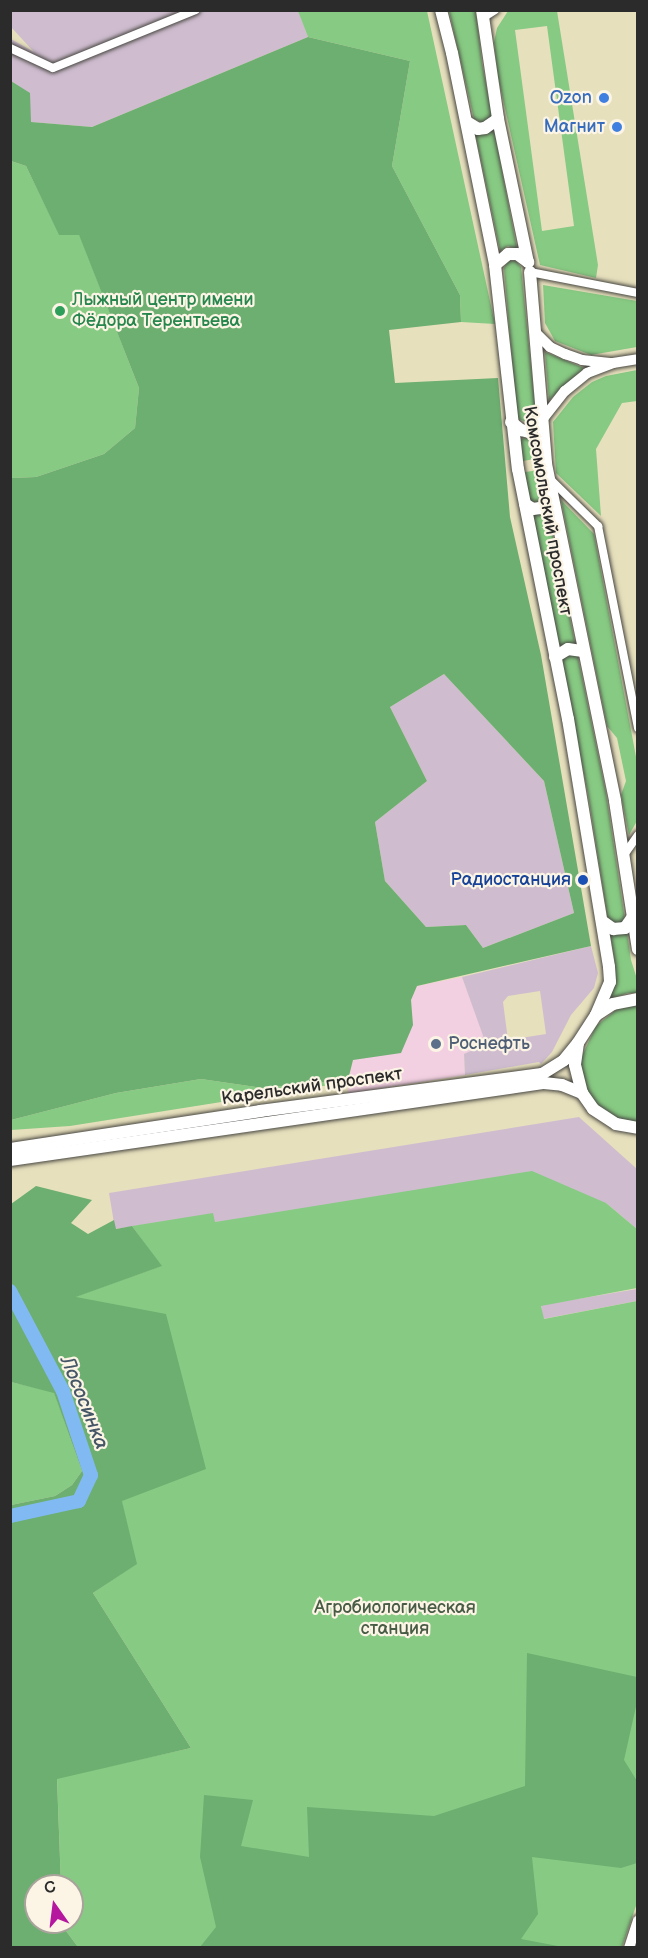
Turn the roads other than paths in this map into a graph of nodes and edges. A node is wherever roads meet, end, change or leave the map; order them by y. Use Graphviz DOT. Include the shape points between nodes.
graph roads {
  1 [pos="196,10"];
  2 [pos="441,10"];
  3 [pos="487,13"];
  4 [pos="10,48"];
  5 [pos="498,119"];
  6 [pos="467,122"];
  7 [pos="495,265"];
  8 [pos="529,267"];
  9 [pos="638,293"];
  10 [pos="536,333"];
  11 [pos="638,359"];
  12 [pos="613,363"];
  13 [pos="542,420"];
  14 [pos="511,422"];
  15 [pos="548,477"];
  16 [pos="552,502"];
  17 [pos="525,504"];
  18 [pos="583,651"];
  19 [pos="555,657"];
  20 [pos="638,728"];
  21 [pos="638,835"];
  22 [pos="624,855"];
  23 [pos="632,918"];
  24 [pos="602,921"];
  25 [pos="638,949"];
  26 [pos="638,999"];
  27 [pos="596,1016"];
  28 [pos="578,1043"];
  29 [pos="582,1093"];
  30 [pos="261,1117"];
  31 [pos="638,1128"];
  32 [pos="10,1149"];
  33 [pos="42,1150"];
  34 [pos="10,1160"];
  35 [pos="638,1920"];
  36 [pos="629,1947"];
  1 -- 4 [label="street" via="53,68"];
  2 -- 6 [label="main road, Комсомольский проспект"];
  3 -- 5 [label="main road, Комсомольский проспект" via="488,65"];
  5 -- 6 [label="main road" via="478,129"];
  5 -- 8 [label="main road, Комсомольский проспект"];
  6 -- 7 [label="main road, Комсомольский проспект"];
  7 -- 8 [label="main road" via="508,254 517,254"];
  7 -- 14 [label="main road, Комсомольский проспект"];
  8 -- 9 [label="street"];
  8 -- 10 [label="main road, Комсомольский проспект"];
  10 -- 12 [label="main road" via="550,347 566,354"];
  10 -- 13 [label="main road, Комсомольский проспект"];
  11 -- 12 [label="main road"];
  12 -- 13 [label="main road" via="574,383"];
  13 -- 14 [label="main road" via="529,432"];
  13 -- 15 [label="main road, Комсомольский проспект"];
  14 -- 17 [label="main road, Комсомольский проспект"];
  15 -- 16 [label="main road, Комсомольский проспект"];
  15 -- 20 [label="street" via="598,526"];
  16 -- 17 [label="main road" via="540,508"];
  16 -- 18 [label="main road, Комсомольский проспект"];
  17 -- 19 [label="main road, Комсомольский проспект"];
  18 -- 19 [label="main road" via="568,650"];
  18 -- 22 [label="main road, Комсомольский проспект"];
  19 -- 24 [label="main road, Комсомольский проспект"];
  21 -- 22 [label="street"];
  22 -- 23 [label="main road, Комсомольский проспект"];
  23 -- 24 [label="main road" via="625,928 613,929"];
  23 -- 25 [label="main road, Комсомольский проспект"];
  24 -- 27 [label="main road, Комсомольский проспект" via="610,982"];
  26 -- 27 [label="main road" via="613,1004"];
  27 -- 28 [label="main road, Карельский проспект"];
  28 -- 29 [label="main road" via="575,1065"];
  28 -- 30 [label="main road, Карельский проспект" via="564,1060 542,1074"];
  29 -- 30 [label="main road, Карельский проспект" via="544,1083"];
  29 -- 31 [label="main road" via="603,1116 616,1124"];
  30 -- 33 [label="main road, Карельский проспект"];
  32 -- 33 [label="main road"];
  33 -- 34 [label="main road"];
  35 -- 36 [label="main road"];
}
